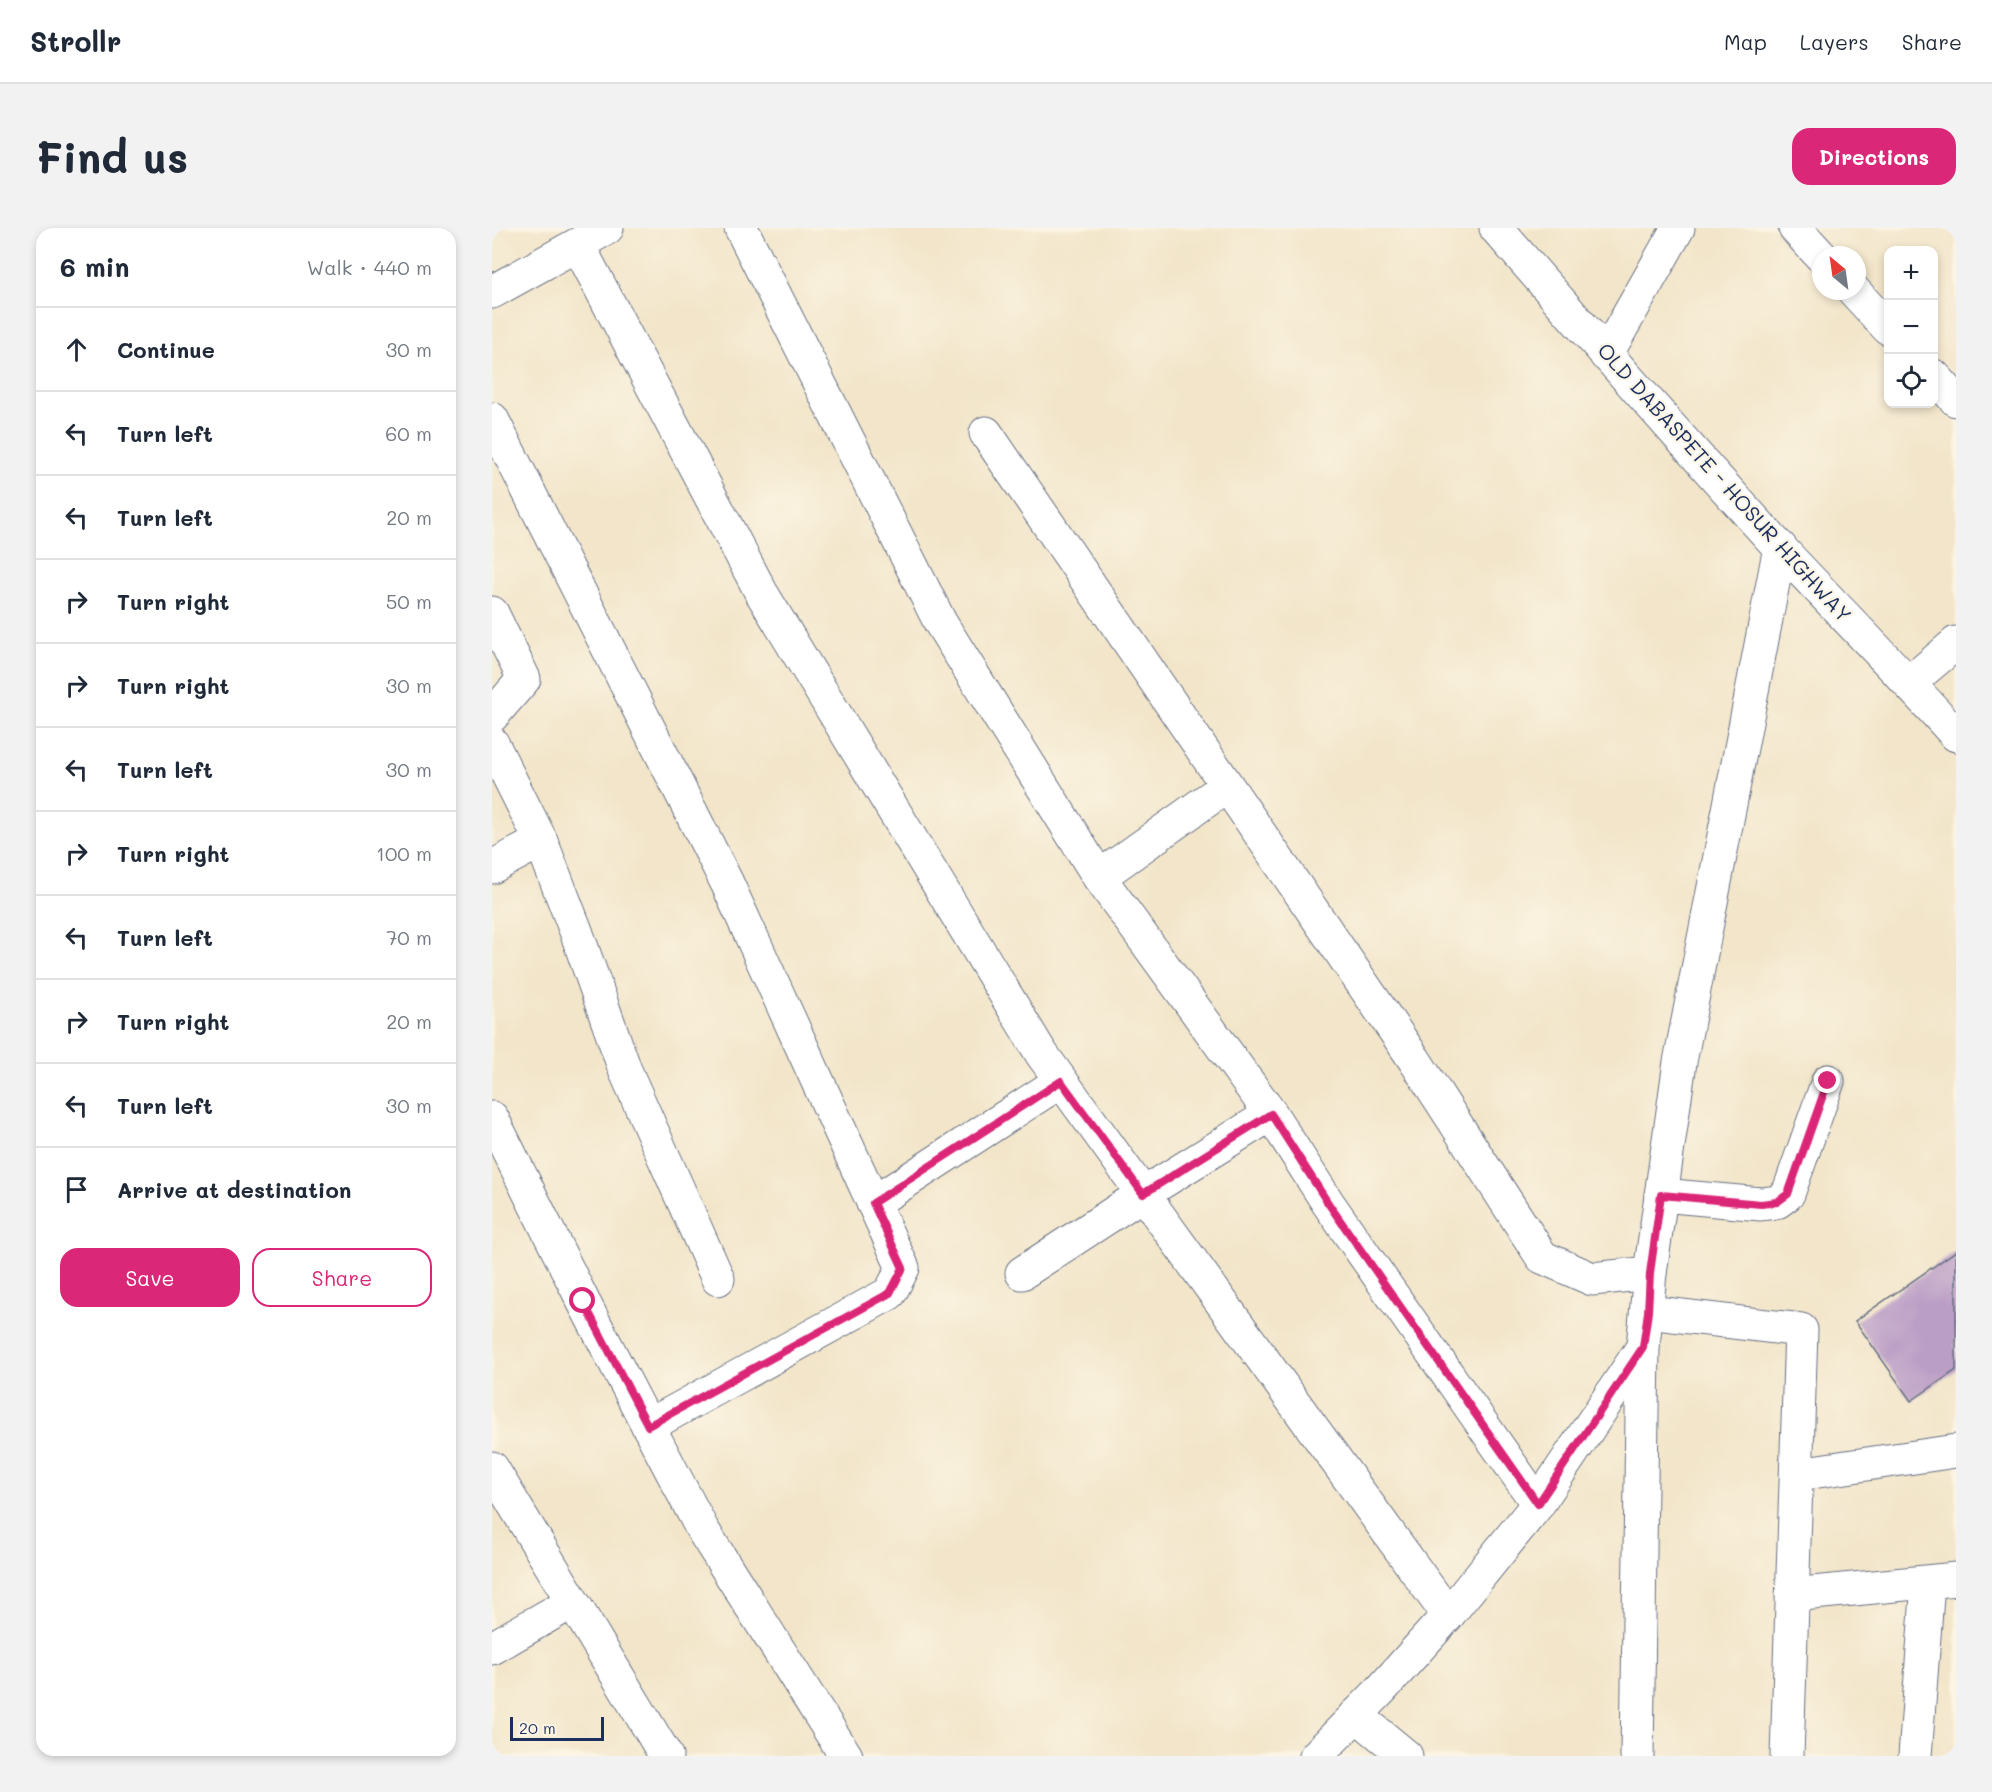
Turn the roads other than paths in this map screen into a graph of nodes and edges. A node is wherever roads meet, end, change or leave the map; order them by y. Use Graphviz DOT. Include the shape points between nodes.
graph roads {
  1 [pos="607,228"];
  2 [pos="741,228"];
  3 [pos="1496,228"];
  4 [pos="1678,228"];
  5 [pos="1795,228"];
  6 [pos="578,245"];
  7 [pos="1812,246"];
  8 [pos="492,292"];
  9 [pos="1862,300"];
  10 [pos="1884,324"];
  11 [pos="1606,354"];
  12 [pos="1938,380"];
  13 [pos="1956,400"];
  14 [pos="492,419"];
  15 [pos="986,433"];
  16 [pos="1780,547"];
  17 [pos="492,613"];
  18 [pos="1956,643"];
  19 [pos="1909,682"];
  20 [pos="492,716"];
  21 [pos="1956,735"];
  22 [pos="492,743"];
  23 [pos="1227,786"];
  24 [pos="541,841"];
  25 [pos="492,867"];
  26 [pos="1098,877"];
  27 [pos="1061,1081"];
  28 [pos="1828,1081"];
  29 [pos="1271,1114"];
  30 [pos="492,1118"];
  31 [pos="1143,1194"];
  32 [pos="1661,1195"];
  33 [pos="873,1203"];
  34 [pos="1022,1273"];
  35 [pos="1650,1273"];
  36 [pos="717,1279"];
  37 [pos="1648,1312"];
  38 [pos="1643,1347"];
  39 [pos="648,1426"];
  40 [pos="1956,1451"];
  41 [pos="492,1468"];
  42 [pos="1798,1474"];
  43 [pos="1538,1504"];
  44 [pos="1942,1581"];
  45 [pos="1792,1595"];
  46 [pos="572,1602"];
  47 [pos="1448,1615"];
  48 [pos="492,1648"];
  49 [pos="1356,1716"];
  50 [pos="666,1756"];
  51 [pos="846,1756"];
  52 [pos="1316,1756"];
  53 [pos="1406,1756"];
  54 [pos="1636,1756"];
  55 [pos="1787,1756"];
  56 [pos="1915,1756"];
  1 -- 6 [label="street"];
  2 -- 26 [label="street" via="940,622"];
  3 -- 11 [label="street, OLD DABASPETE - HOSUR HIGHWAY"];
  4 -- 11 [label="street"];
  5 -- 7 [label="street"];
  6 -- 8 [label="street"];
  6 -- 27 [label="street" via="762,592"];
  9 -- 10 [label="street"];
  11 -- 16 [label="street, OLD DABASPETE - HOSUR HIGHWAY"];
  12 -- 13 [label="street"];
  14 -- 33 [label="street" via="727,883"];
  15 -- 23 [label="street"];
  16 -- 19 [label="street, OLD DABASPETE - HOSUR HIGHWAY"];
  16 -- 32 [label="street" via="1680,1062"];
  17 -- 20 [label="street" via="524,679"];
  18 -- 19 [label="street"];
  19 -- 21 [label="street, OLD DABASPETE - HOSUR HIGHWAY"];
  22 -- 24 [label="street"];
  23 -- 26 [label="street"];
  23 -- 35 [label="street" via="1414,1059 1542,1257 1592,1279"];
  24 -- 25 [label="street"];
  24 -- 36 [label="street" via="625,1070"];
  26 -- 29 [label="street"];
  27 -- 31 [label="street"];
  27 -- 33 [label="street"];
  28 -- 32 [label="street" via="1788,1194 1777,1202"];
  29 -- 31 [label="street"];
  29 -- 43 [label="street" via="1328,1203"];
  30 -- 39 [label="street"];
  31 -- 34 [label="street"];
  31 -- 47 [label="street"];
  32 -- 35 [label="street"];
  33 -- 39 [label="street" via="903,1268 890,1293"];
  35 -- 37 [label="street"];
  37 -- 38 [label="street"];
  37 -- 42 [label="street" via="1801,1330"];
  38 -- 43 [label="street"];
  38 -- 54 [label="street"];
  39 -- 51 [label="street" via="702,1529"];
  40 -- 42 [label="street"];
  41 -- 46 [label="street"];
  42 -- 45 [label="street"];
  43 -- 47 [label="street"];
  44 -- 45 [label="street"];
  44 -- 56 [label="street"];
  45 -- 55 [label="street"];
  46 -- 48 [label="street"];
  46 -- 50 [label="street"];
  47 -- 49 [label="street"];
  49 -- 52 [label="street"];
  49 -- 53 [label="street"];
}
